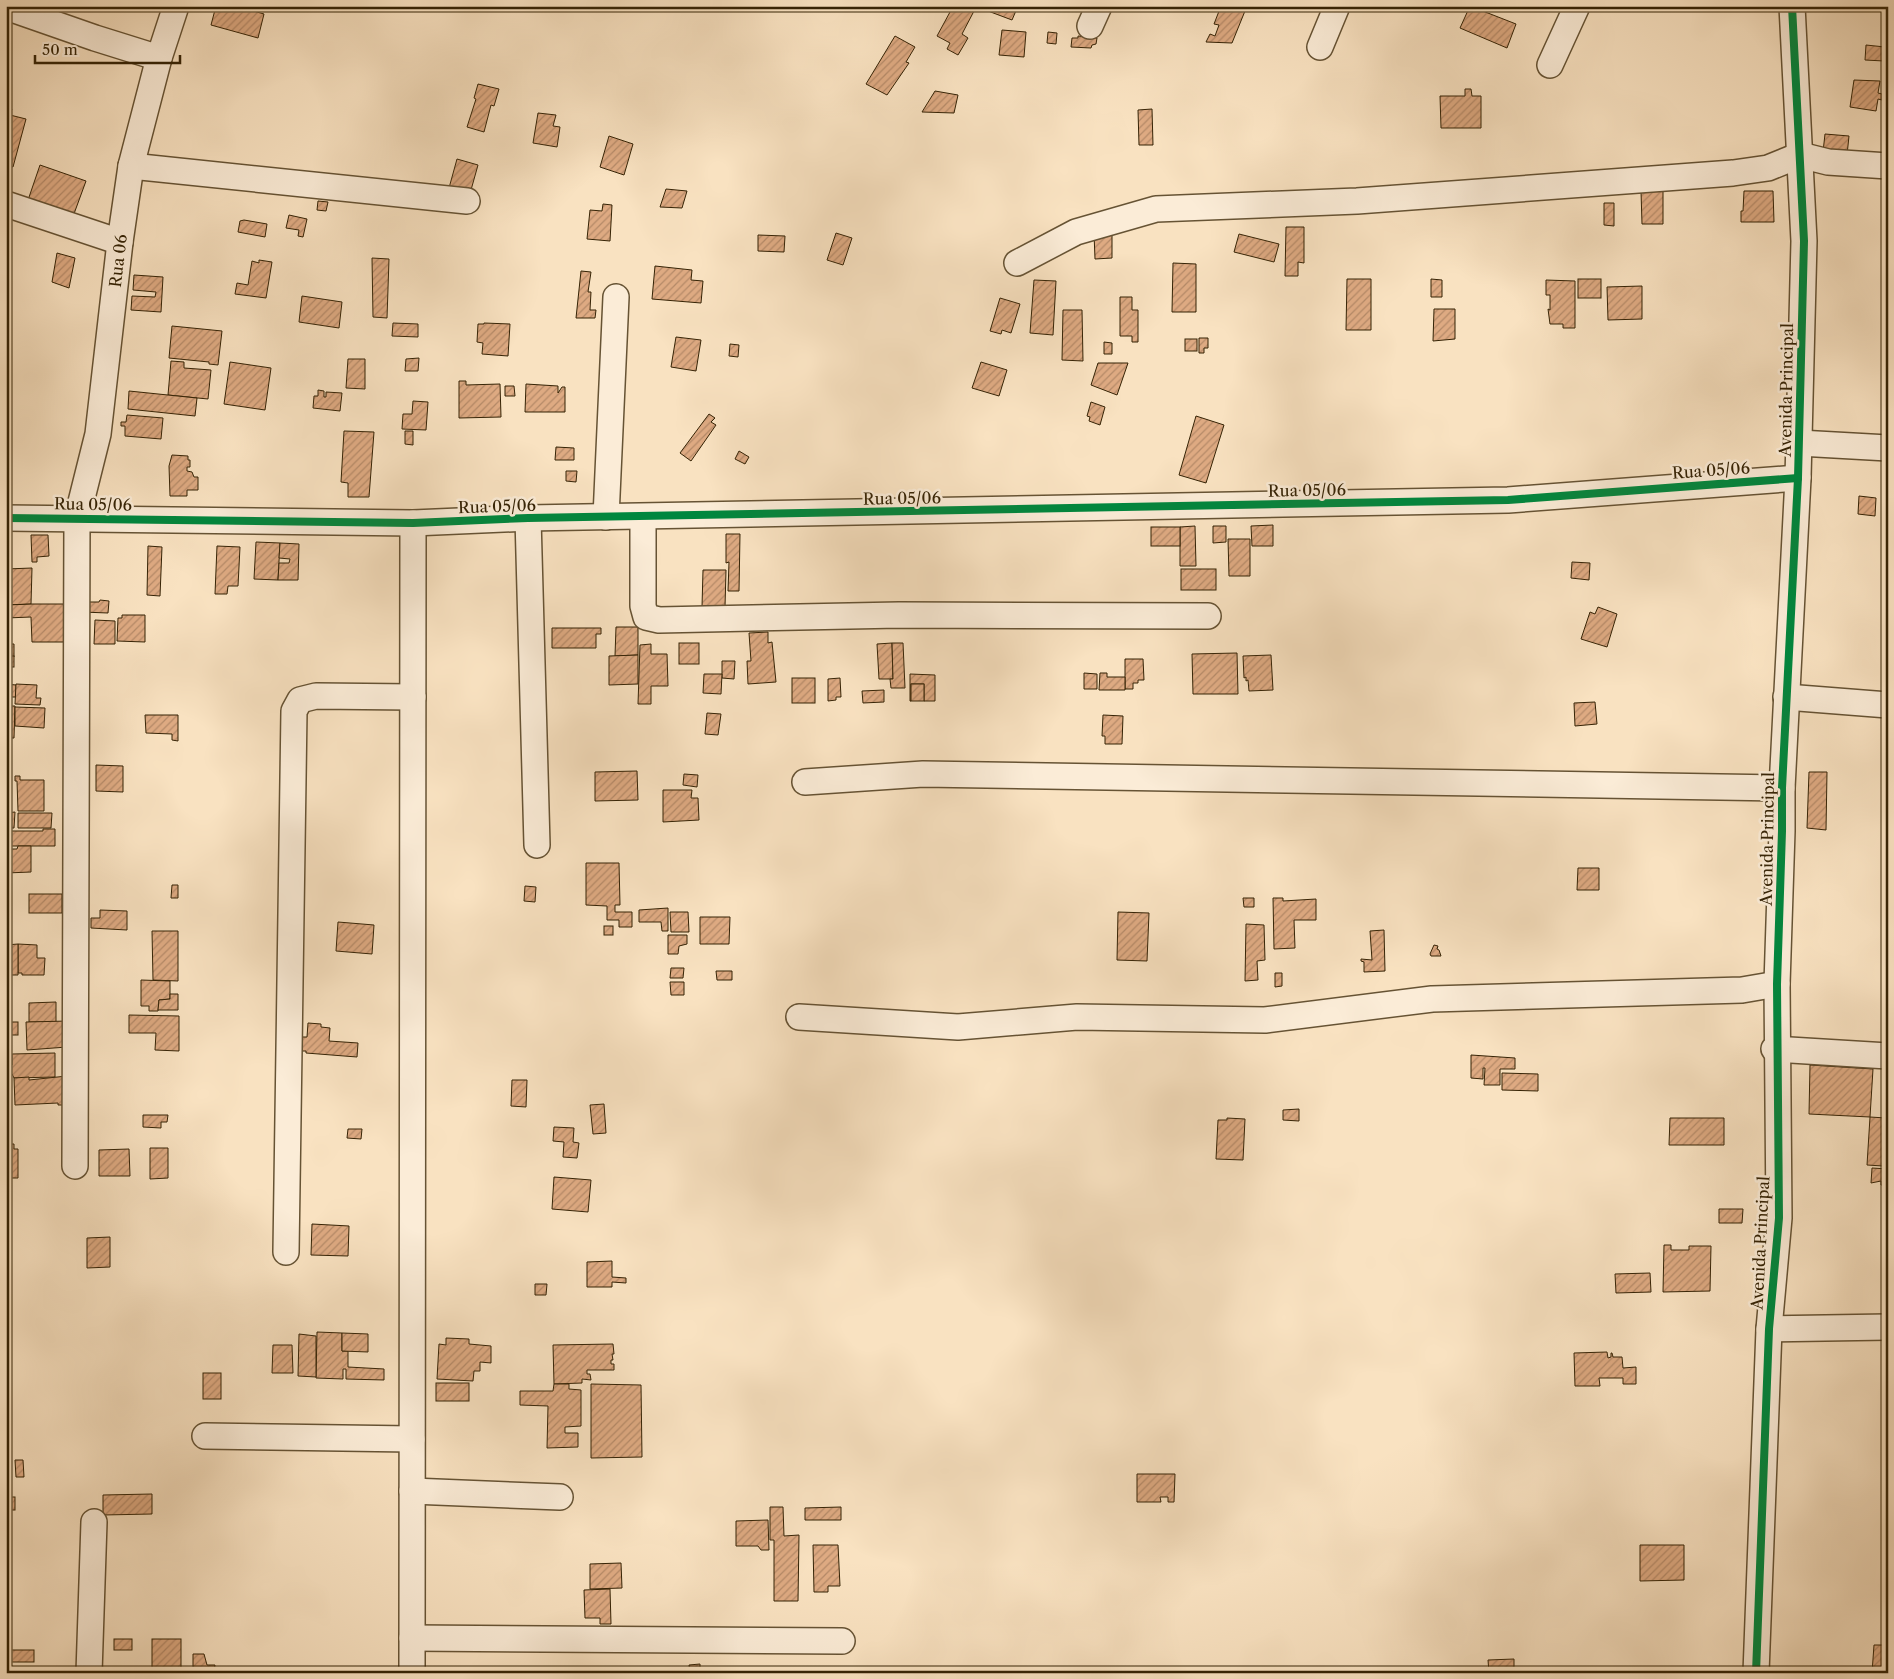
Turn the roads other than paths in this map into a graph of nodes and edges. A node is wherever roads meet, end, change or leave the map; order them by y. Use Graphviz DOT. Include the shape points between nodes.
graph roads {
  1 [pos="176,6"];
  2 [pos="1337,6"];
  3 [pos="1577,6"];
  4 [pos="1792,6"];
  5 [pos="6,7"];
  6 [pos="1320,47"];
  7 [pos="159,58"];
  8 [pos="1550,65"];
  9 [pos="1800,155"];
  10 [pos="131,166"];
  11 [pos="1888,166"];
  12 [pos="467,201"];
  13 [pos="6,204"];
  14 [pos="120,242"];
  15 [pos="1017,263"];
  16 [pos="616,297"];
  17 [pos="1799,443"];
  18 [pos="1888,448"];
  19 [pos="1798,478"];
  20 [pos="606,517"];
  21 [pos="643,517"];
  22 [pos="6,518"];
  23 [pos="76,518"];
  24 [pos="528,518"];
  25 [pos="413,523"];
  26 [pos="1208,616"];
  27 [pos="413,697"];
  28 [pos="1786,697"];
  29 [pos="1888,705"];
  30 [pos="805,782"];
  31 [pos="1782,788"];
  32 [pos="537,844"];
  33 [pos="1777,984"];
  34 [pos="799,1017"];
  35 [pos="1776,1049"];
  36 [pos="1888,1056"];
  37 [pos="75,1166"];
  38 [pos="286,1252"];
  39 [pos="1888,1327"];
  40 [pos="1769,1329"];
  41 [pos="205,1436"];
  42 [pos="412,1439"];
  43 [pos="412,1491"];
  44 [pos="560,1497"];
  45 [pos="94,1522"];
  46 [pos="412,1638"];
  47 [pos="842,1641"];
  48 [pos="89,1673"];
  49 [pos="412,1673"];
  50 [pos="1756,1673"];
  1 -- 7 [label="street, Rua 06"];
  2 -- 6 [label="street"];
  3 -- 8 [label="street"];
  4 -- 9 [label="street, Avenida Principal"];
  5 -- 7 [label="street"];
  7 -- 10 [label="street, Rua 06"];
  9 -- 11 [label="street" via="1828,162"];
  9 -- 15 [label="street" via="1768,168 1733,173 1357,200 1156,209 1076,232"];
  9 -- 17 [label="street, Avenida Principal" via="1804,241"];
  10 -- 12 [label="street"];
  10 -- 14 [label="street, Rua 06"];
  13 -- 14 [label="street"];
  14 -- 23 [label="street, Rua 06" via="98,434"];
  16 -- 20 [label="street"];
  17 -- 18 [label="street"];
  17 -- 19 [label="street, Avenida Principal"];
  19 -- 21 [label="street, Rua 05/06" via="1508,500"];
  19 -- 28 [label="street, Avenida Principal"];
  20 -- 21 [label="street, Rua 05/06"];
  20 -- 24 [label="street, Rua 05/06"];
  21 -- 26 [label="street" via="643,606 646,617 659,620 899,615"];
  22 -- 23 [label="street, Rua 05/06"];
  23 -- 25 [label="street, Rua 05/06"];
  23 -- 37 [label="street, Rua 06"];
  24 -- 25 [label="street, Rua 05/06"];
  24 -- 32 [label="street"];
  25 -- 27 [label="street"];
  27 -- 38 [label="street" via="316,696 300,700 294,712"];
  27 -- 42 [label="street"];
  28 -- 29 [label="street"];
  28 -- 31 [label="street, Avenida Principal"];
  30 -- 31 [label="street" via="923,774"];
  31 -- 33 [label="street, Avenida Principal"];
  33 -- 34 [label="street" via="1742,990 1432,999 1265,1020 1076,1017 958,1027"];
  33 -- 35 [label="street, Avenida Principal"];
  35 -- 36 [label="street"];
  35 -- 40 [label="street, Avenida Principal" via="1779,1218"];
  39 -- 40 [label="street"];
  40 -- 50 [label="street, Avenida Principal"];
  41 -- 42 [label="street"];
  42 -- 43 [label="street"];
  43 -- 44 [label="street"];
  43 -- 46 [label="street"];
  45 -- 48 [label="street"];
  46 -- 47 [label="street"];
  46 -- 49 [label="street"];
}
